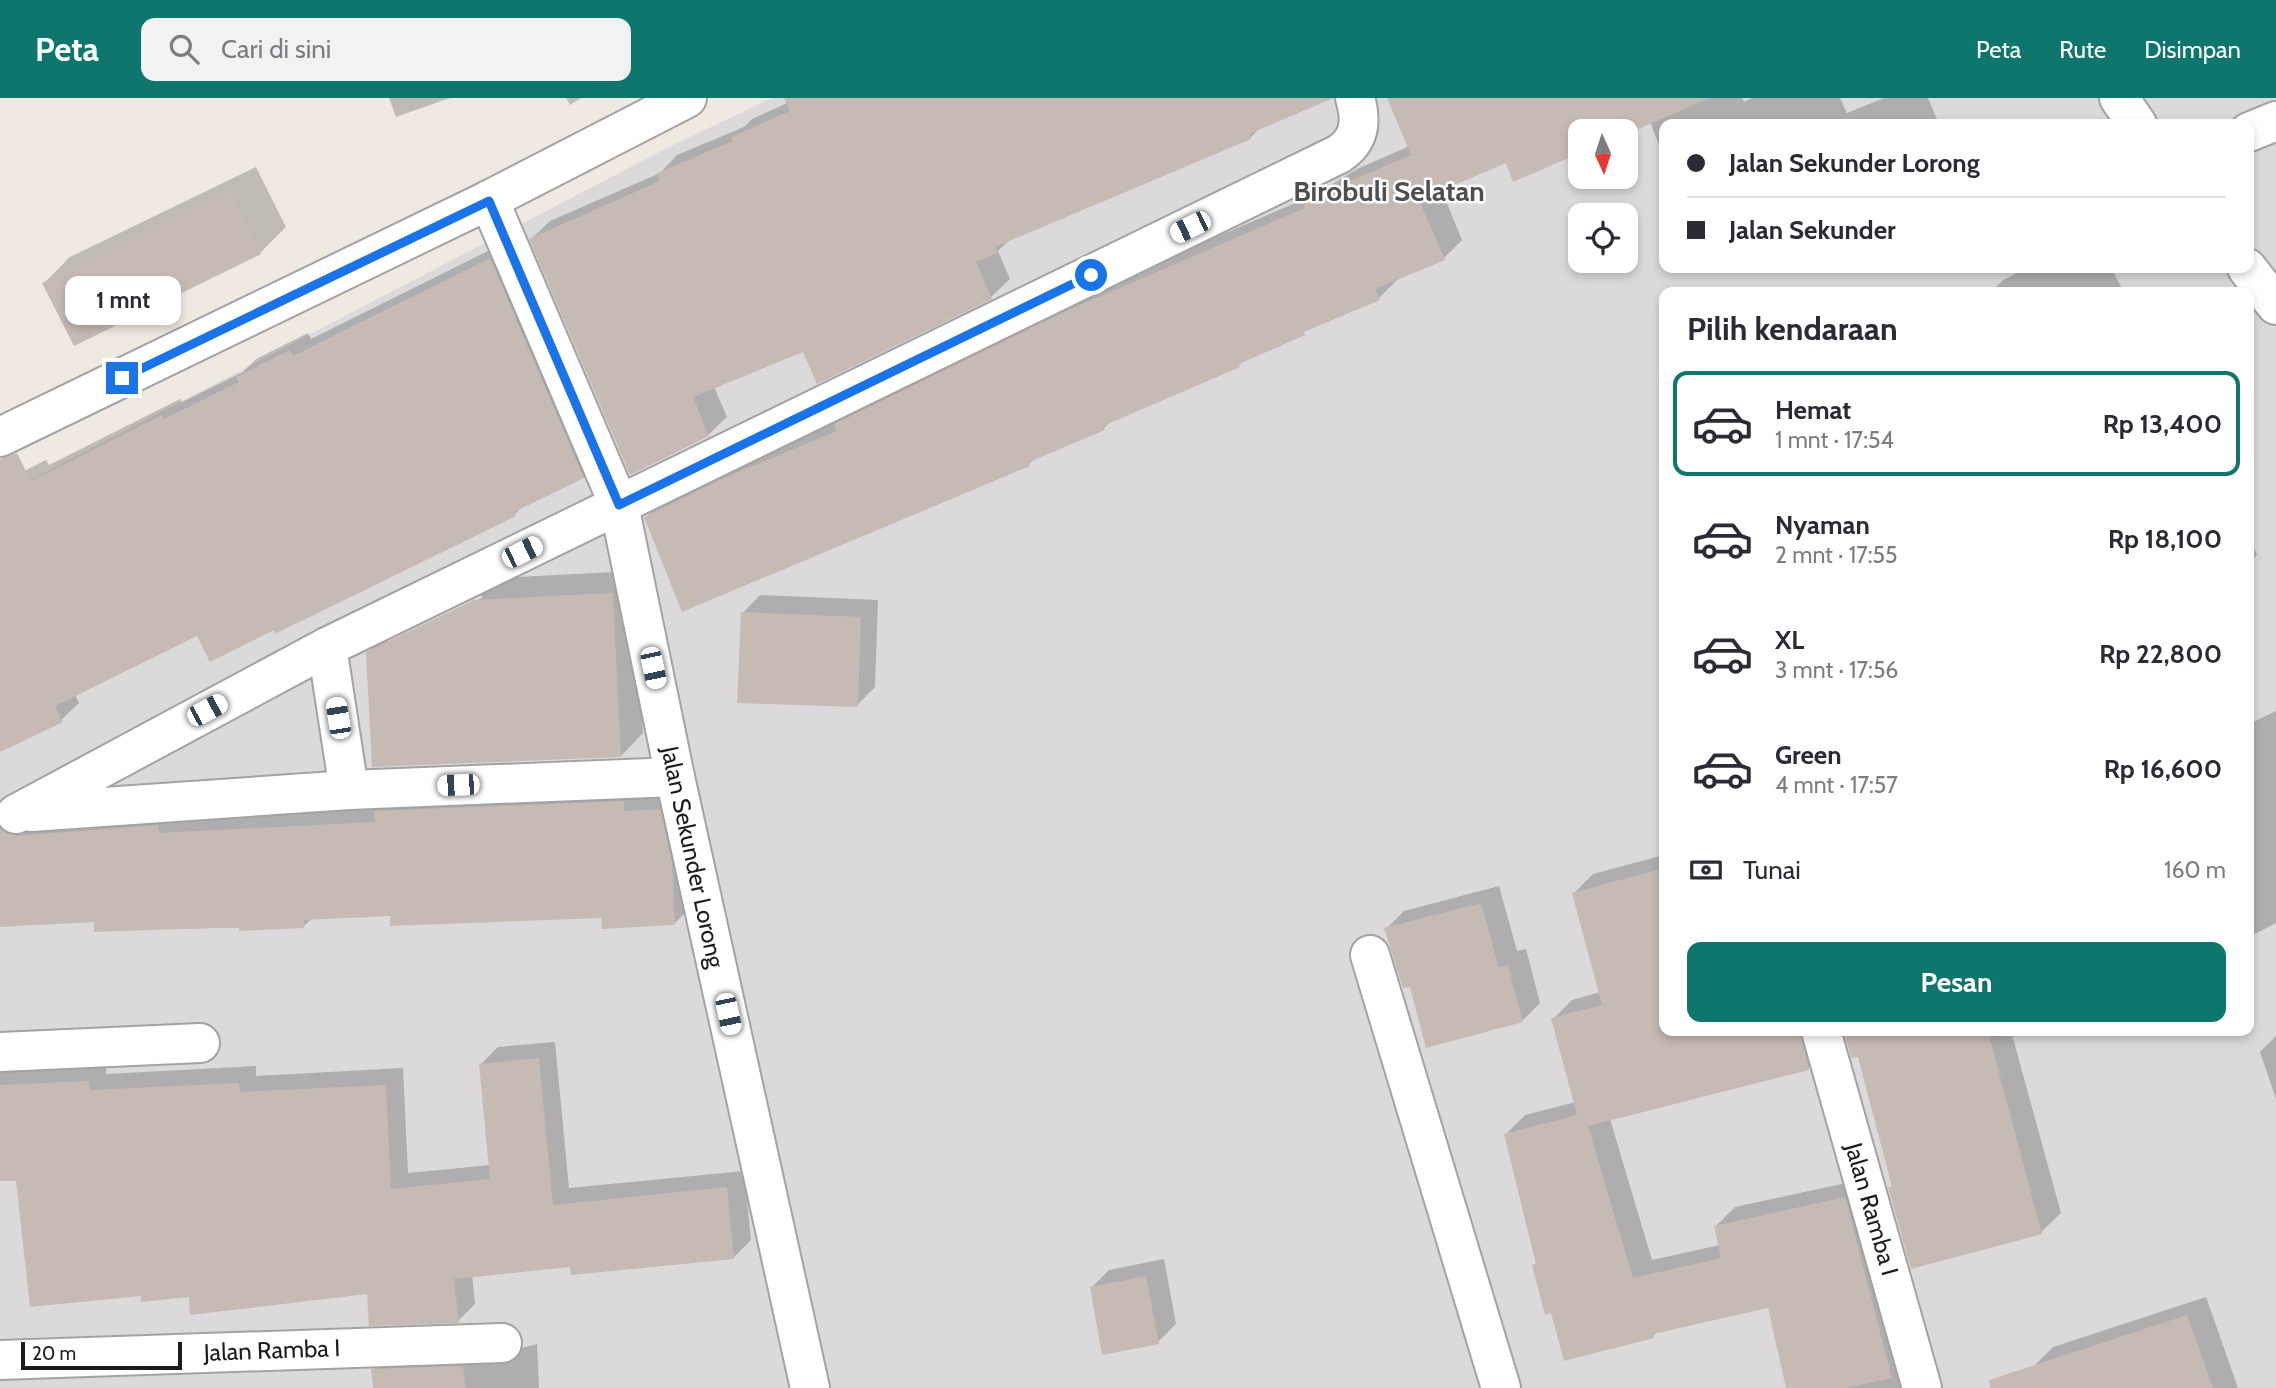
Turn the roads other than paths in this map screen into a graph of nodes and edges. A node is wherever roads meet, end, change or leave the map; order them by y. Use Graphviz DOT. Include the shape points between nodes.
graph roads {
  1 [pos="687,98"];
  2 [pos="1355,98"];
  3 [pos="2119,98"];
  4 [pos="2134,119"];
  5 [pos="2276,121"];
  6 [pos="2254,129"];
  7 [pos="489,201"];
  8 [pos="2251,273"];
  9 [pos="2276,305"];
  10 [pos="0,437"];
  11 [pos="619,505"];
  12 [pos="327,647"];
  13 [pos="675,777"];
  14 [pos="349,790"];
  15 [pos="8,810"];
  16 [pos="1370,955"];
  17 [pos="1822,1036"];
  18 [pos="200,1043"];
  19 [pos="0,1052"];
  20 [pos="502,1343"];
  21 [pos="0,1360"];
  22 [pos="810,1388"];
  23 [pos="1502,1388"];
  24 [pos="1922,1388"];
  1 -- 7 [label="street"];
  2 -- 11 [label="street" via="1358,133 1339,154"];
  3 -- 4 [label="street"];
  5 -- 6 [label="street"];
  7 -- 10 [label="street"];
  7 -- 11 [label="street, Jalan Sekunder Lorong"];
  8 -- 9 [label="street"];
  11 -- 12 [label="street"];
  11 -- 13 [label="street, Jalan Sekunder Lorong"];
  12 -- 14 [label="street"];
  12 -- 15 [label="street"];
  13 -- 14 [label="street"];
  13 -- 22 [label="street, Jalan Sekunder Lorong"];
  14 -- 15 [label="street"];
  16 -- 23 [label="street"];
  17 -- 24 [label="street, Jalan Ramba I"];
  18 -- 19 [label="street"];
  20 -- 21 [label="street, Jalan Ramba I"];
}
